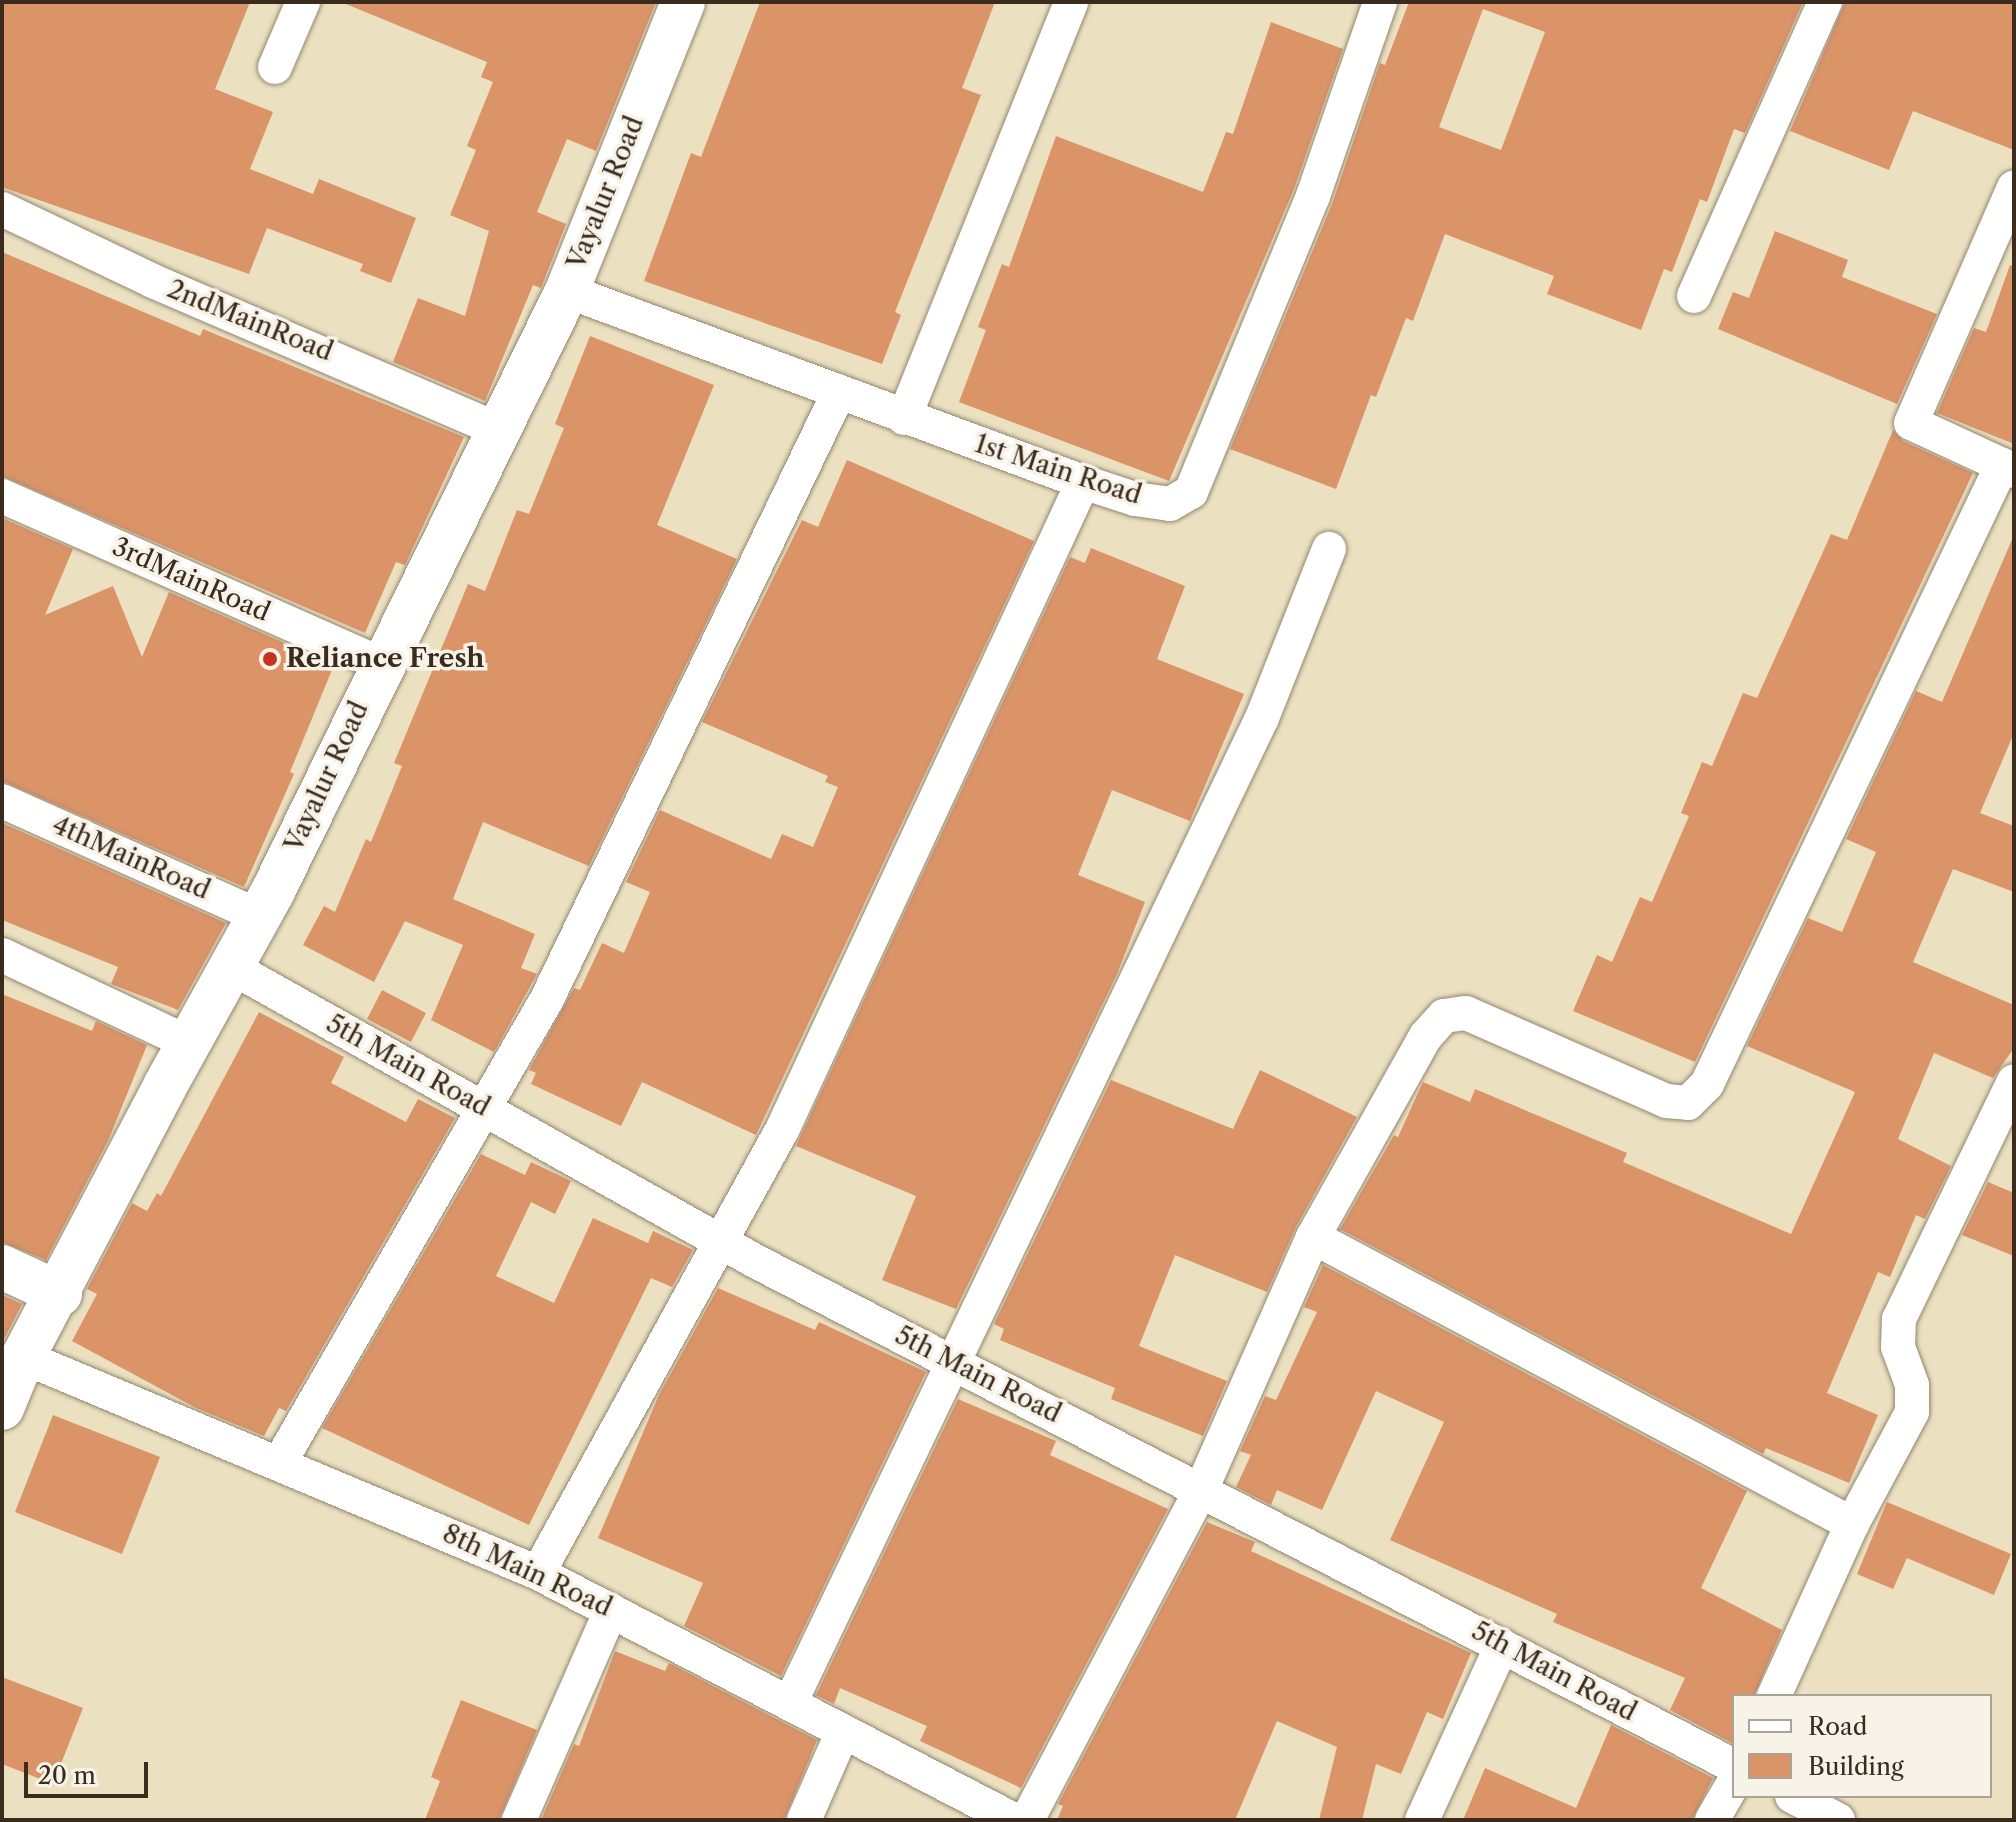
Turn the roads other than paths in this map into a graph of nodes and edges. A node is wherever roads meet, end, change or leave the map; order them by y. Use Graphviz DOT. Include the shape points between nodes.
graph roads {
  1 [pos="303,2"];
  2 [pos="683,2"];
  3 [pos="1071,2"];
  4 [pos="1380,2"];
  5 [pos="1825,2"];
  6 [pos="275,67"];
  7 [pos="2014,187"];
  8 [pos="2,209"];
  9 [pos="567,291"];
  10 [pos="1694,296"];
  11 [pos="839,392"];
  12 [pos="904,418"];
  13 [pos="499,430"];
  14 [pos="2008,468"];
  15 [pos="1083,482"];
  16 [pos="2,496"];
  17 [pos="1329,549"];
  18 [pos="381,664"];
  19 [pos="2,801"];
  20 [pos="259,916"];
  21 [pos="2,955"];
  22 [pos="231,967"];
  23 [pos="189,1043"];
  24 [pos="2014,1081"];
  25 [pos="484,1109"];
  26 [pos="1313,1237"];
  27 [pos="721,1241"];
  28 [pos="2,1267"];
  29 [pos="60,1294"];
  30 [pos="23,1357"];
  31 [pos="954,1363"];
  32 [pos="2,1408"];
  33 [pos="280,1462"];
  34 [pos="1201,1490"];
  35 [pos="1852,1524"];
  36 [pos="538,1573"];
  37 [pos="611,1610"];
  38 [pos="1502,1645"];
  39 [pos="1775,1694"];
  40 [pos="790,1703"];
  41 [pos="843,1731"];
  42 [pos="1732,1765"];
  43 [pos="1732,1785"];
  44 [pos="1796,1798"];
  45 [pos="519,1820"];
  46 [pos="804,1820"];
  47 [pos="1014,1820"];
  48 [pos="1027,1820"];
  49 [pos="1422,1820"];
  50 [pos="1712,1820"];
  51 [pos="1838,1820"];
  1 -- 6 [label="street"];
  2 -- 9 [label="main road, Vayalur Road"];
  3 -- 12 [label="street"];
  4 -- 15 [label="street, 1st Main Road" via="1313,196 1191,492 1170,504"];
  5 -- 10 [label="street"];
  7 -- 14 [label="street" via="1911,423"];
  8 -- 13 [label="street, 2ndMainRoad" via="153,281"];
  9 -- 11 [label="street, 1st Main Road"];
  9 -- 13 [label="main road, Vayalur Road"];
  11 -- 12 [label="street, 1st Main Road"];
  11 -- 25 [label="street" via="547,999"];
  12 -- 15 [label="street, 1st Main Road"];
  13 -- 18 [label="main road, Vayalur Road"];
  14 -- 26 [label="street" via="1707,1084 1688,1103 1666,1101 1466,1013 1444,1016 1426,1036"];
  15 -- 27 [label="street" via="783,1128"];
  16 -- 18 [label="street, 3rdMainRoad"];
  17 -- 31 [label="street" via="1262,718"];
  18 -- 20 [label="main road, Vayalur Road"];
  19 -- 20 [label="street, 4thMainRoad"];
  20 -- 22 [label="main road, Vayalur Road"];
  21 -- 23 [label="street"];
  22 -- 23 [label="main road, Vayalur Road"];
  22 -- 25 [label="street, 5th Main Road"];
  23 -- 29 [label="main road, Vayalur Road"];
  24 -- 35 [label="street" via="1899,1319 1898,1347 1912,1385 1912,1412"];
  25 -- 27 [label="street, 5th Main Road"];
  25 -- 33 [label="street"];
  26 -- 34 [label="street"];
  26 -- 35 [label="street"];
  27 -- 31 [label="street, 5th Main Road"];
  27 -- 36 [label="street"];
  28 -- 29 [label="main road"];
  29 -- 30 [label="main road, Vayalur Road"];
  30 -- 32 [label="main road, Vayalur Road"];
  30 -- 33 [label="street, 8th Main Road"];
  31 -- 34 [label="street, 5th Main Road"];
  31 -- 40 [label="street"];
  33 -- 36 [label="street, 8th Main Road"];
  34 -- 38 [label="street, 5th Main Road"];
  34 -- 48 [label="street"];
  35 -- 39 [label="street"];
  36 -- 37 [label="street, 8th Main Road"];
  37 -- 40 [label="street, 8th Main Road"];
  37 -- 45 [label="street"];
  38 -- 42 [label="street, 5th Main Road"];
  38 -- 49 [label="street"];
  40 -- 41 [label="street, 8th Main Road"];
  41 -- 46 [label="street"];
  41 -- 47 [label="street, 8th Main Road"];
  43 -- 50 [label="street"];
  44 -- 51 [label="street"];
}
